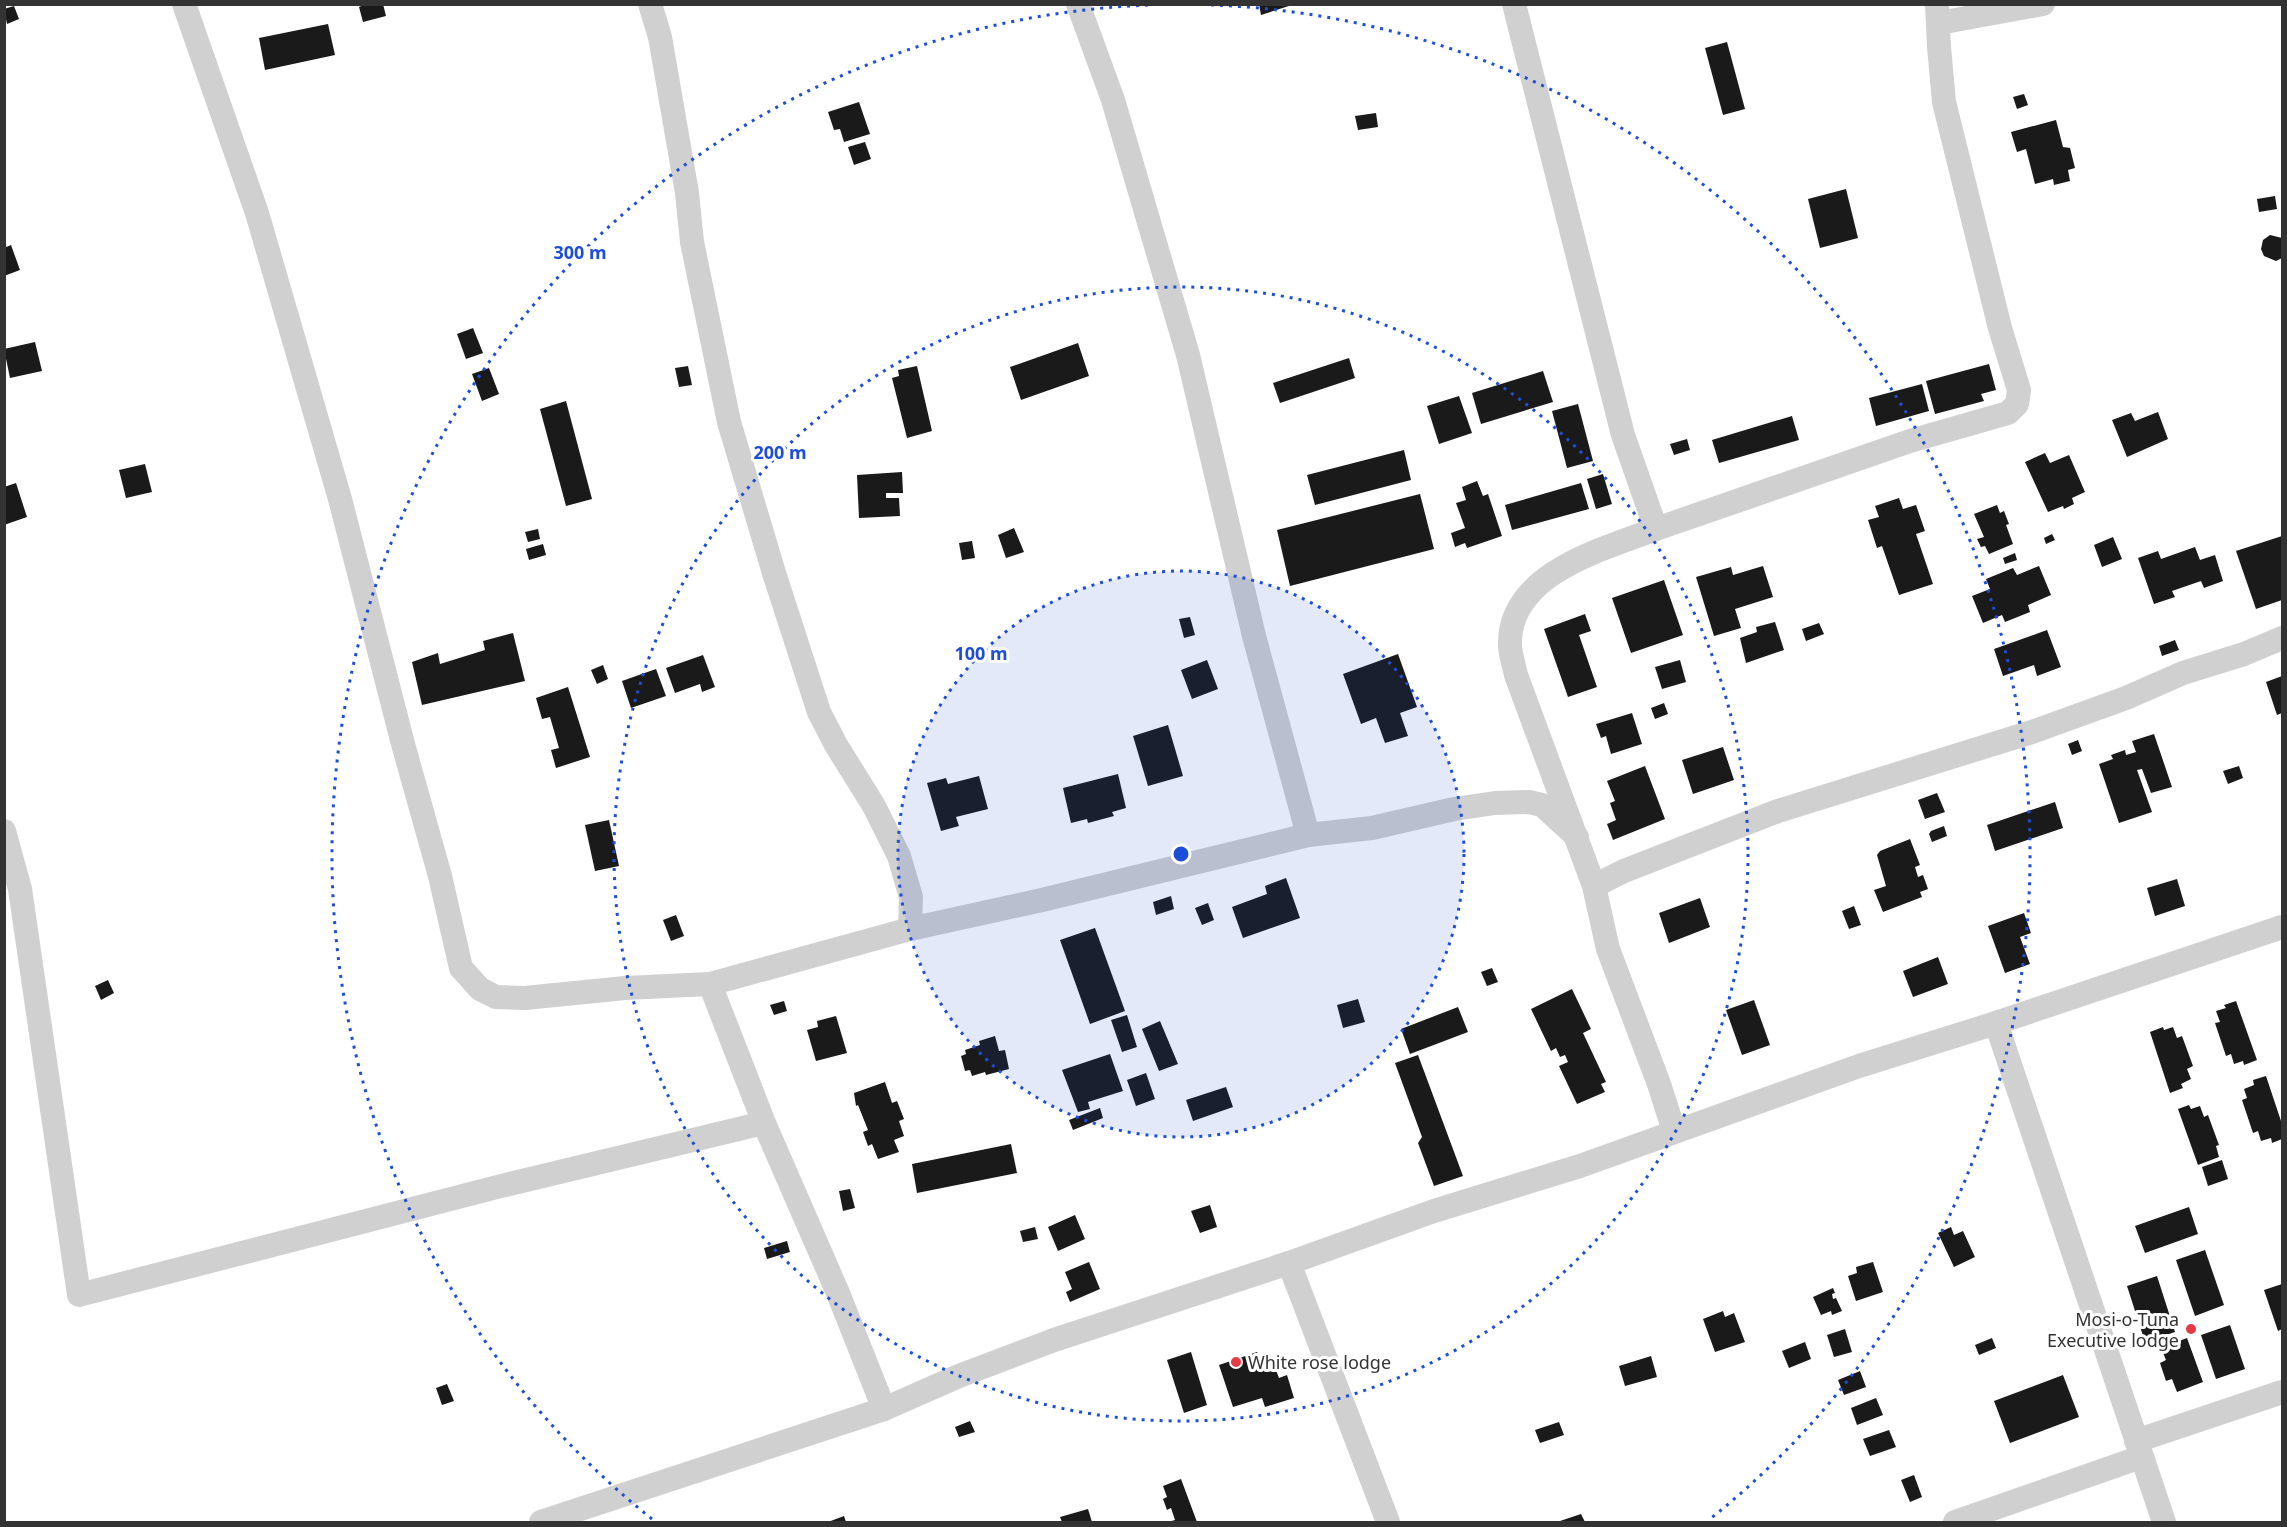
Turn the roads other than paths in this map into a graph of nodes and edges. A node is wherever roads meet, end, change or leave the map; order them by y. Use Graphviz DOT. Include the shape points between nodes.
graph roads {
  1 [pos="184,4"];
  2 [pos="650,4"];
  3 [pos="1078,4"];
  4 [pos="1514,4"];
  5 [pos="2043,4"];
  6 [pos="1938,14"];
  7 [pos="1656,529"];
  8 [pos="2283,638"];
  9 [pos="4,831"];
  10 [pos="1308,835"];
  11 [pos="1577,837"];
  12 [pos="1594,886"];
  13 [pos="2283,927"];
  14 [pos="910,929"];
  15 [pos="710,984"];
  16 [pos="1996,1023"];
  17 [pos="764,1123"];
  18 [pos="1674,1131"];
  19 [pos="1289,1263"];
  20 [pos="2283,1392"];
  21 [pos="884,1410"];
  22 [pos="2138,1449"];
  23 [pos="541,1522"];
  24 [pos="1388,1522"];
  25 [pos="1955,1522"];
  26 [pos="2164,1522"];
  1 -- 15 [label="street" via="257,213 340,499 461,968 480,989 496,997"];
  2 -- 14 [label="street" via="660,37 692,242 729,422 819,712 899,856 911,897"];
  3 -- 10 [label="street" via="1113,100 1188,355 1254,636"];
  4 -- 7 [label="street" via="1623,435"];
  5 -- 6 [label="street"];
  6 -- 7 [label="street" via="1944,102 2019,390 2017,404 2008,413 1910,441"];
  7 -- 11 [label="street" via="1586,556 1544,579 1528,594 1515,616 1510,643 1516,675"];
  8 -- 12 [label="street" via="2032,732 1778,811"];
  9 -- 17 [label="street" via="20,889 80,1295 501,1186"];
  10 -- 11 [label="street" via="1372,828 1454,809 1529,802 1542,805"];
  10 -- 14 [label="street"];
  11 -- 12 [label="street"];
  12 -- 18 [label="street" via="1608,949"];
  13 -- 16 [label="street"];
  14 -- 15 [label="street"];
  15 -- 17 [label="street"];
  16 -- 18 [label="street"];
  16 -- 22 [label="street"];
  17 -- 21 [label="street"];
  18 -- 19 [label="street"];
  19 -- 21 [label="street" via="1054,1340"];
  19 -- 24 [label="street"];
  20 -- 22 [label="street"];
  21 -- 23 [label="street"];
  22 -- 25 [label="street"];
  22 -- 26 [label="street"];
}
